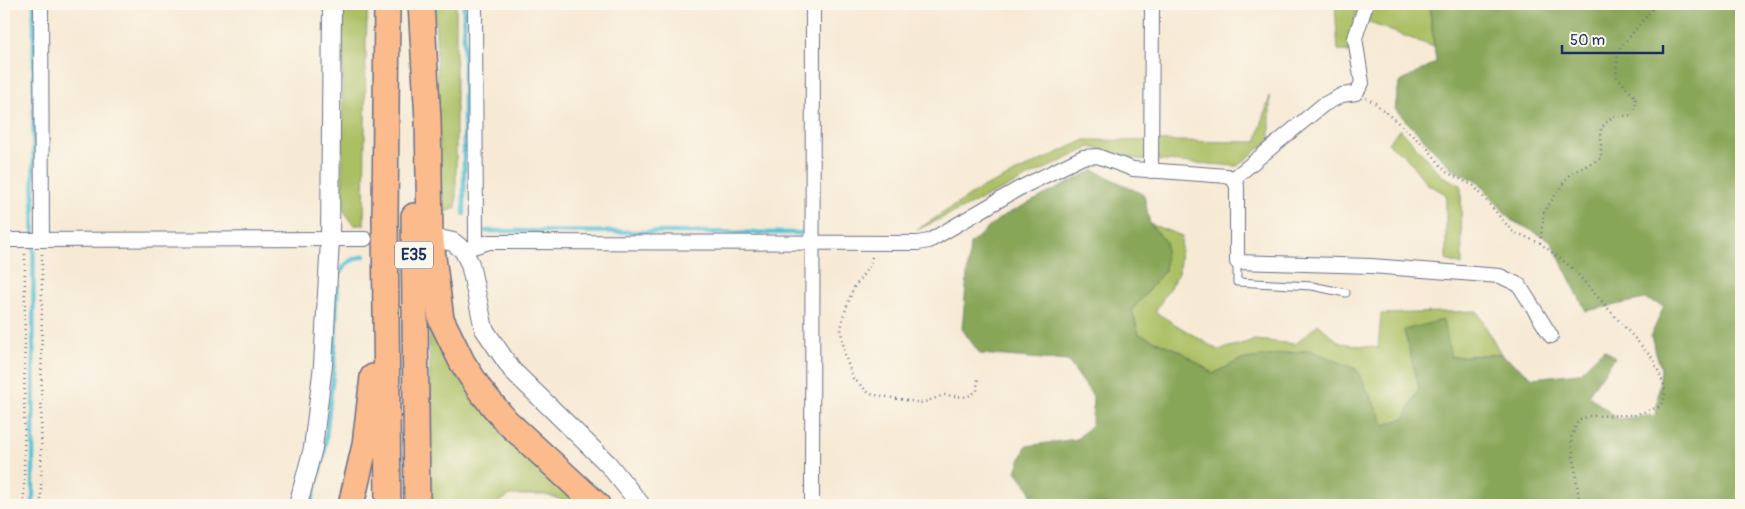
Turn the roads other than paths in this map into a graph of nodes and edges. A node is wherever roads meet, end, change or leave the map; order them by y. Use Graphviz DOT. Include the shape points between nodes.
graph roads {
  1 [pos="41,4"];
  2 [pos="332,4"];
  3 [pos="387,4"];
  4 [pos="413,4"];
  5 [pos="421,4"];
  6 [pos="475,4"];
  7 [pos="813,4"];
  8 [pos="1152,4"];
  9 [pos="1366,4"];
  10 [pos="1151,171"];
  11 [pos="1234,179"];
  12 [pos="385,218"];
  13 [pos="365,239"];
  14 [pos="4,240"];
  15 [pos="33,240"];
  16 [pos="330,240"];
  17 [pos="444,240"];
  18 [pos="812,243"];
  19 [pos="469,248"];
  20 [pos="1237,262"];
  21 [pos="1346,293"];
  22 [pos="1551,336"];
  23 [pos="298,505"];
  24 [pos="351,505"];
  25 [pos="388,505"];
  26 [pos="418,505"];
  27 [pos="597,505"];
  28 [pos="641,505"];
  29 [pos="812,505"];
  1 -- 15 [label="street"];
  2 -- 16 [label="street"];
  3 -- 12 [label="highway, E35"];
  4 -- 26 [label="highway, E35"];
  5 -- 27 [label="highway" via="430,234 441,319 480,390 506,421"];
  6 -- 19 [label="street"];
  7 -- 18 [label="street"];
  8 -- 10 [label="street"];
  9 -- 11 [label="street" via="1355,38 1362,82 1356,93 1342,95 1323,105"];
  10 -- 11 [label="street"];
  10 -- 18 [label="street" via="1133,169 1096,156 1083,157 1018,189 929,241"];
  11 -- 20 [label="street" via="1237,186"];
  12 -- 24 [label="highway" via="373,382 365,445"];
  12 -- 25 [label="highway, E35"];
  13 -- 16 [label="street"];
  14 -- 15 [label="street"];
  15 -- 16 [label="street"];
  16 -- 23 [label="street" via="323,365 313,448"];
  17 -- 19 [label="street"];
  18 -- 19 [label="street" via="489,242"];
  18 -- 29 [label="street"];
  19 -- 28 [label="street" via="484,329 512,370 608,464"];
  20 -- 21 [label="lane" via="1237,282 1312,286"];
  20 -- 22 [label="street" via="1371,266 1500,276 1519,285"];
}
